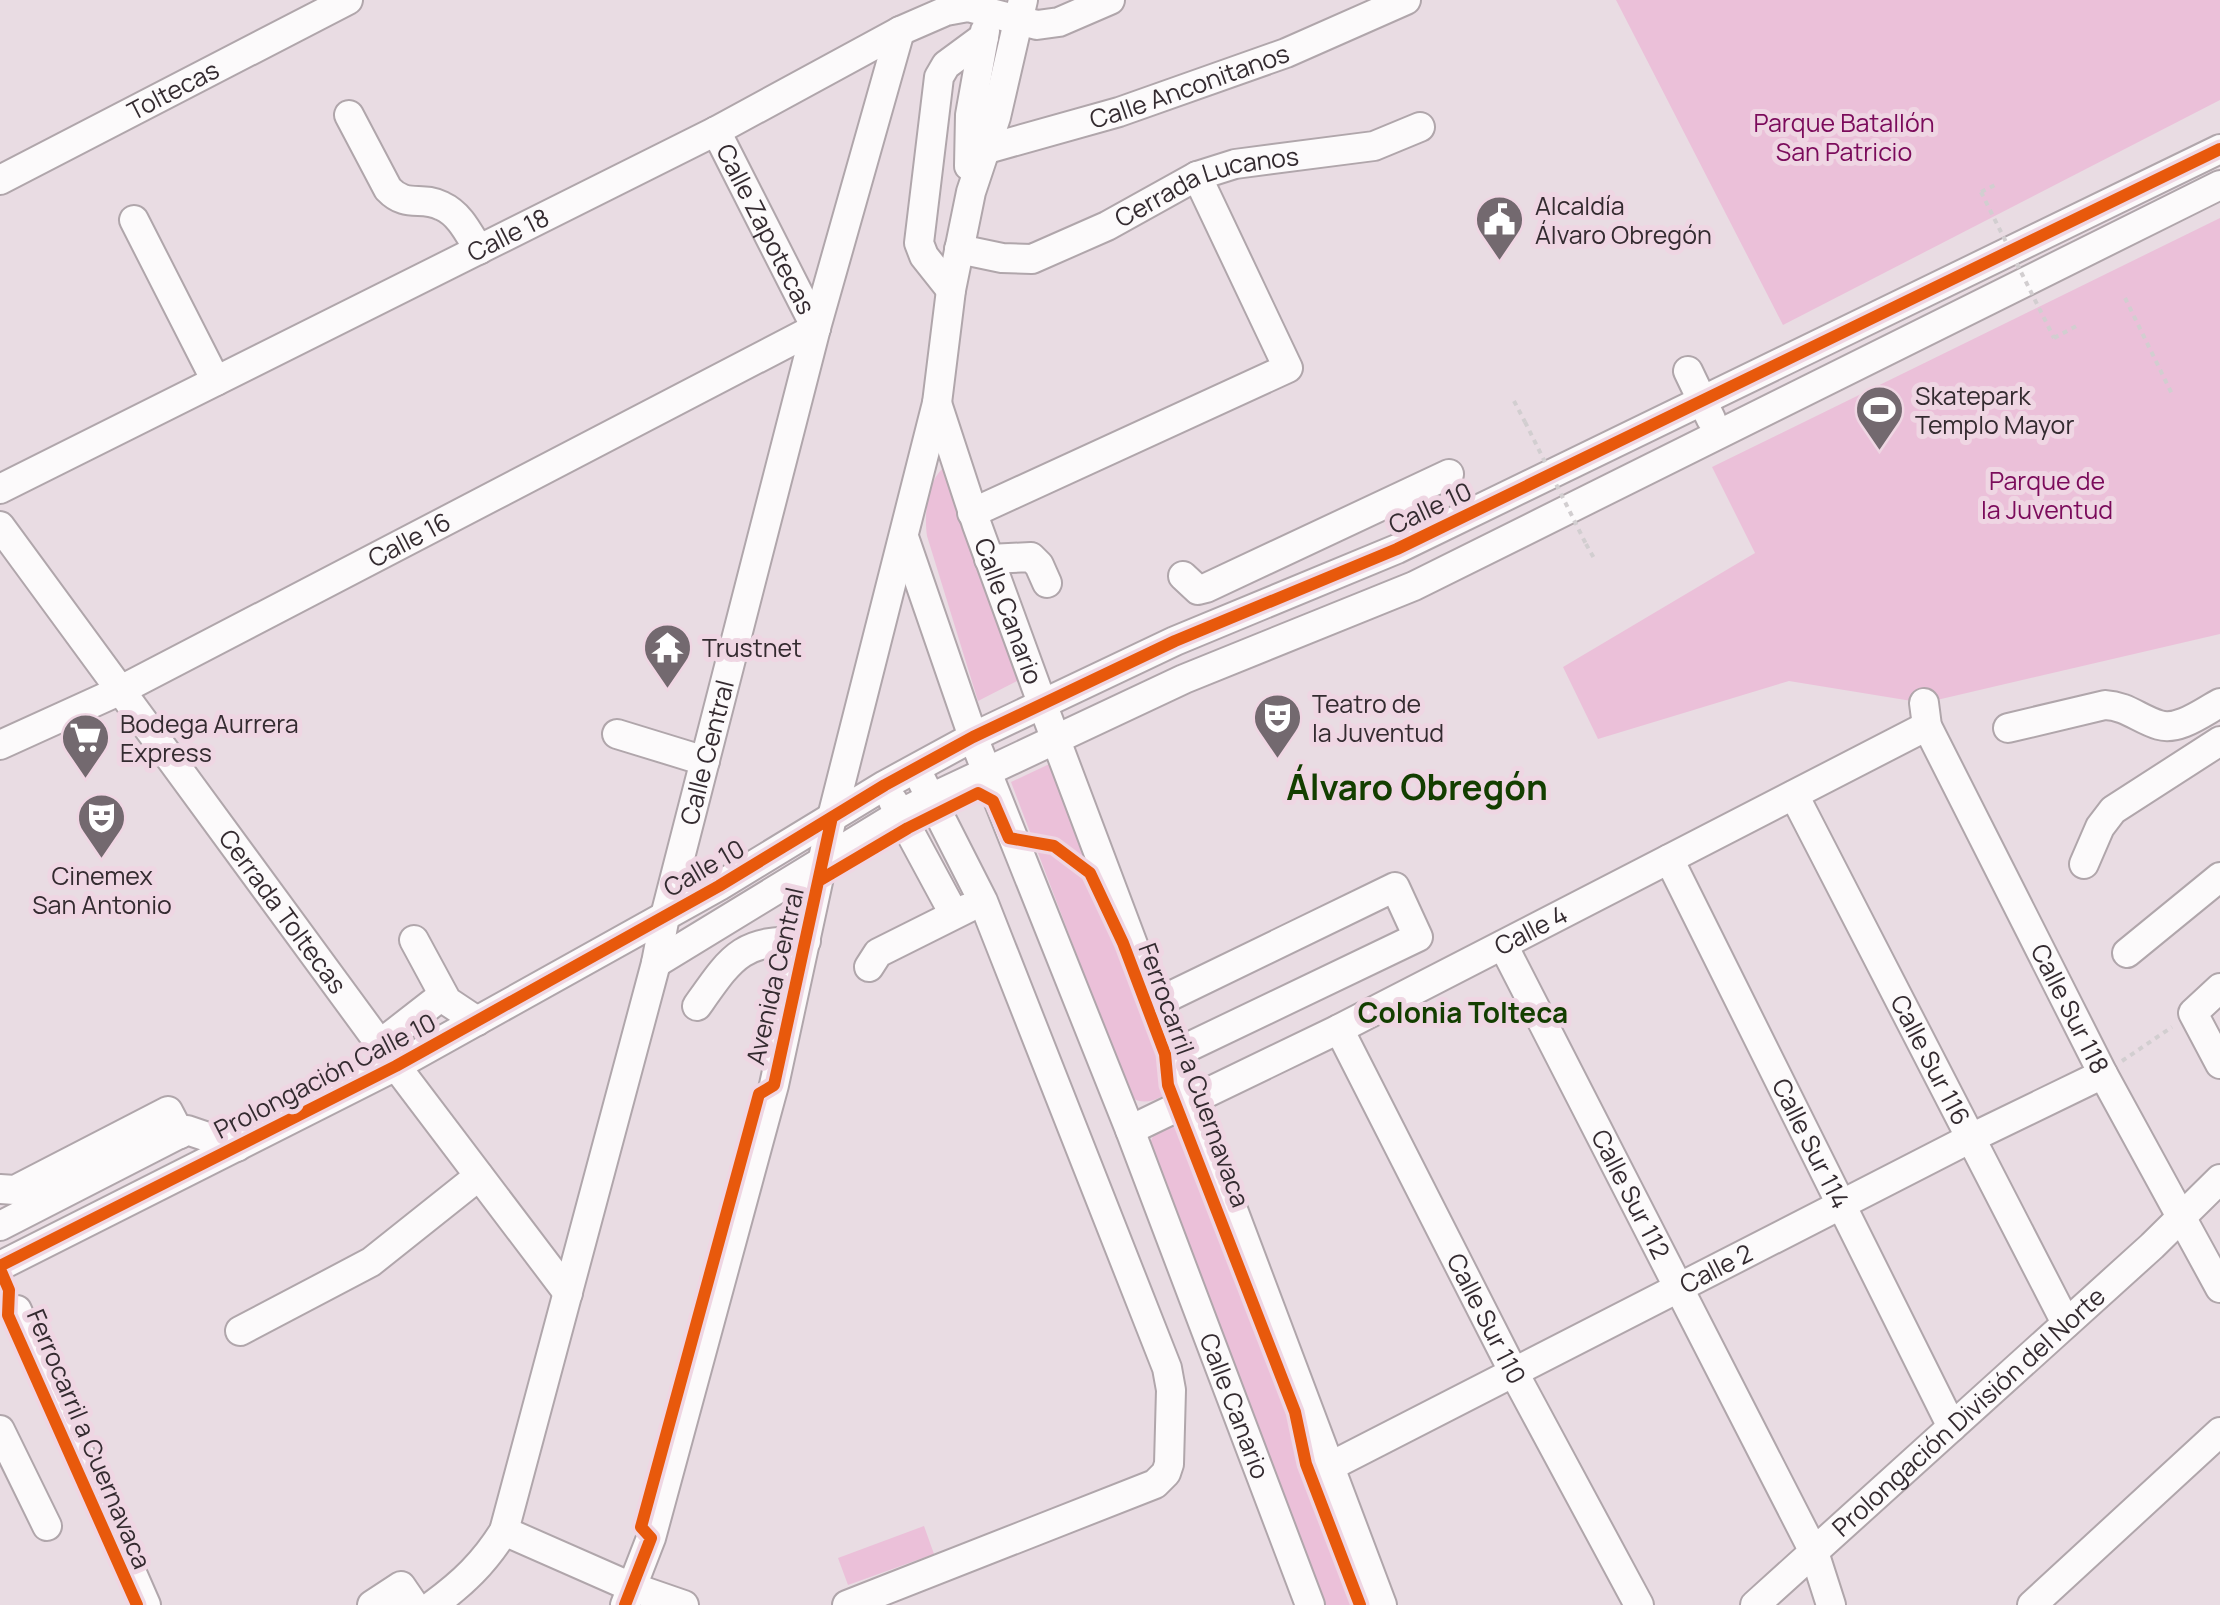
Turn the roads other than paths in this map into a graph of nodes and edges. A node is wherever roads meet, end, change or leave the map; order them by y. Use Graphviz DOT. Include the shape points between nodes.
graph roads {
  1 [pos="348,0"];
  2 [pos="1110,0"];
  3 [pos="1400,1"];
  4 [pos="947,5"];
  5 [pos="1021,10"];
  6 [pos="988,16"];
  7 [pos="900,31"];
  8 [pos="349,115"];
  9 [pos="1420,128"];
  10 [pos="716,132"];
  11 [pos="977,149"];
  12 [pos="2220,150"];
  13 [pos="1197,176"];
  14 [pos="0,180"];
  15 [pos="2220,186"];
  16 [pos="134,220"];
  17 [pos="479,250"];
  18 [pos="960,250"];
  19 [pos="952,290"];
  20 [pos="816,328"];
  21 [pos="1688,371"];
  22 [pos="216,381"];
  23 [pos="937,403"];
  24 [pos="1702,403"];
  25 [pos="1720,436"];
  26 [pos="1448,474"];
  27 [pos="0,489"];
  28 [pos="972,513"];
  29 [pos="0,526"];
  30 [pos="904,536"];
  31 [pos="989,558"];
  32 [pos="1184,576"];
  33 [pos="1048,583"];
  34 [pos="120,691"];
  35 [pos="1042,703"];
  36 [pos="2220,703"];
  37 [pos="1926,714"];
  38 [pos="2008,728"];
  39 [pos="617,734"];
  40 [pos="973,737"];
  41 [pos="1056,738"];
  42 [pos="2220,741"];
  43 [pos="0,745"];
  44 [pos="705,761"];
  45 [pos="915,768"];
  46 [pos="986,771"];
  47 [pos="885,785"];
  48 [pos="1794,794"];
  49 [pos="931,798"];
  50 [pos="900,814"];
  51 [pos="832,817"];
  52 [pos="681,854"];
  53 [pos="1669,859"];
  54 [pos="824,861"];
  55 [pos="2084,864"];
  56 [pos="2220,877"];
  57 [pos="719,886"];
  58 [pos="984,901"];
  59 [pos="954,914"];
  60 [pos="665,916"];
  61 [pos="414,940"];
  62 [pos="806,941"];
  63 [pos="1503,944"];
  64 [pos="2127,953"];
  65 [pos="656,964"];
  66 [pos="869,967"];
  67 [pos="2220,988"];
  68 [pos="444,995"];
  69 [pos="1156,1003"];
  70 [pos="697,1006"];
  71 [pos="477,1021"];
  72 [pos="1339,1029"];
  73 [pos="1176,1053"];
  74 [pos="388,1055"];
  75 [pos="2220,1064"];
  76 [pos="2110,1069"];
  77 [pos="1193,1101"];
  78 [pos="1130,1130"];
  79 [pos="180,1134"];
  80 [pos="1971,1138"];
  81 [pos="237,1147"];
  82 [pos="479,1176"];
  83 [pos="2220,1178"];
  84 [pos="0,1190"];
  85 [pos="1839,1206"];
  86 [pos="2180,1219"];
  87 [pos="0,1226"];
  88 [pos="0,1266"];
  89 [pos="1680,1288"];
  90 [pos="2220,1288"];
  91 [pos="568,1293"];
  92 [pos="17,1310"];
  93 [pos="2066,1324"];
  94 [pos="240,1331"];
  95 [pos="1513,1371"];
  96 [pos="1952,1427"];
  97 [pos="0,1430"];
  98 [pos="2220,1432"];
  99 [pos="1329,1467"];
  100 [pos="46,1526"];
  101 [pos="504,1531"];
  102 [pos="1814,1552"];
  103 [pos="627,1596"];
  104 [pos="448,1600"];
  105 [pos="146,1605"];
  106 [pos="372,1605"];
  107 [pos="414,1605"];
  108 [pos="684,1605"];
  109 [pos="847,1605"];
  110 [pos="1310,1605"];
  111 [pos="1382,1605"];
  112 [pos="1639,1605"];
  113 [pos="1755,1605"];
  114 [pos="1831,1605"];
  115 [pos="2032,1605"];
  1 -- 14 [label="street, Toltecas"];
  2 -- 5 [label="street" via="1037,25"];
  3 -- 11 [label="street, Calle Anconitanos" via="1286,54 1119,112"];
  4 -- 6 [label="street, Calle 18"];
  4 -- 7 [label="street, Calle 18"];
  5 -- 6 [label="street, Calle 18"];
  5 -- 11 [label="street, Avenida Central"];
  6 -- 11 [label="street, Avenida Central" via="970,115"];
  6 -- 19 [label="street" via="938,77 918,243"];
  7 -- 10 [label="street, Calle 18"];
  7 -- 20 [label="street, Calle Central"];
  8 -- 17 [label="street" via="388,189 398,199 442,205"];
  9 -- 13 [label="street, Cerrada Lucanos" via="1374,146 1235,164"];
  10 -- 17 [label="street, Calle 18"];
  10 -- 20 [label="street, Calle Zapotecas"];
  11 -- 18 [label="street, Avenida Central"];
  12 -- 24 [label="street, Calle 10"];
  13 -- 18 [label="street, Cerrada Lucanos" via="1032,259"];
  13 -- 28 [label="street" via="1288,368"];
  15 -- 25 [label="street"];
  16 -- 22 [label="street"];
  17 -- 22 [label="street, Calle 18"];
  18 -- 19 [label="street, Avenida Central"];
  19 -- 23 [label="street, Avenida Central"];
  20 -- 34 [label="street, Calle 16"];
  20 -- 44 [label="street, Calle Central"];
  21 -- 24 [label="street"];
  22 -- 27 [label="street, Calle 18"];
  23 -- 28 [label="street, Calle Canario"];
  23 -- 30 [label="street, Avenida Central"];
  24 -- 25 [label="street"];
  24 -- 35 [label="street, Calle 10" via="1397,549"];
  25 -- 41 [label="street" via="1414,586"];
  26 -- 32 [label="street" via="1206,588 1198,590"];
  28 -- 31 [label="street, Calle Canario"];
  29 -- 34 [label="street, Cerrada Toltecas"];
  30 -- 40 [label="street, Calle Canario"];
  30 -- 51 [label="street, Avenida Central"];
  31 -- 33 [label="street" via="1031,557"];
  31 -- 35 [label="street, Calle Canario"];
  34 -- 43 [label="street, Calle 16"];
  34 -- 74 [label="street, Cerrada Toltecas"];
  35 -- 40 [label="street, Calle 10"];
  35 -- 41 [label="street, Calle Canario"];
  36 -- 38 [label="street" via="2170,726 2106,706"];
  37 -- 48 [label="street, Calle 4"];
  37 -- 76 [label="street, Calle Sur 118"];
  39 -- 44 [label="street"];
  40 -- 45 [label="street, Calle 10"];
  40 -- 46 [label="street, Calle Canario"];
  41 -- 46 [label="street"];
  41 -- 69 [label="street, Calle Canario"];
  42 -- 55 [label="street" via="2113,810"];
  44 -- 52 [label="street, Calle Central"];
  45 -- 47 [label="street, Calle 10"];
  45 -- 49 [label="street"];
  46 -- 49 [label="street"];
  46 -- 78 [label="street, Calle Canario"];
  47 -- 50 [label="street"];
  47 -- 51 [label="street, Calle 10"];
  48 -- 53 [label="street, Calle 4"];
  48 -- 80 [label="street, Calle Sur 116"];
  49 -- 50 [label="street"];
  49 -- 58 [label="street"];
  50 -- 54 [label="street"];
  50 -- 59 [label="street"];
  51 -- 54 [label="street, Avenida Central"];
  51 -- 57 [label="street, Calle 10"];
  52 -- 57 [label="street" via="692,879"];
  52 -- 60 [label="street, Calle Central"];
  53 -- 63 [label="street, Calle 4"];
  53 -- 85 [label="street, Calle Sur 114"];
  54 -- 62 [label="street, Avenida Central"];
  54 -- 65 [label="street"];
  56 -- 64 [label="street"];
  57 -- 60 [label="street, Calle 10"];
  58 -- 59 [label="street"];
  58 -- 109 [label="street" via="1166,1368 1169,1464 1155,1484"];
  59 -- 66 [label="street" via="878,953"];
  60 -- 65 [label="street, Calle Central"];
  60 -- 71 [label="street, Prolongación Calle 10"];
  61 -- 68 [label="street"];
  62 -- 70 [label="street" via="752,946 738,954"];
  62 -- 103 [label="street, Avenida Central" via="774,1085 656,1520"];
  63 -- 72 [label="street, Calle 4"];
  63 -- 89 [label="street, Calle Sur 112"];
  65 -- 91 [label="street, Calle Central"];
  67 -- 75 [label="street" via="2192,1013"];
  68 -- 71 [label="street"];
  68 -- 74 [label="street"];
  69 -- 73 [label="street, Calle Canario"];
  69 -- 73 [label="street" via="1395,887 1418,937"];
  71 -- 74 [label="street, Prolongación Calle 10"];
  72 -- 77 [label="street, Calle 4"];
  72 -- 95 [label="street, Calle Sur 110"];
  73 -- 77 [label="street, Calle Canario"];
  74 -- 81 [label="street, Prolongación Calle 10"];
  74 -- 82 [label="street, Cerrada Toltecas"];
  76 -- 80 [label="street, Calle 2"];
  76 -- 86 [label="street, Calle Sur 118"];
  77 -- 78 [label="street, Calle 4"];
  77 -- 99 [label="street, Calle Canario"];
  78 -- 110 [label="street, Calle Canario"];
  79 -- 81 [label="street" via="187,1130"];
  79 -- 84 [label="street" via="168,1111 15,1190"];
  79 -- 87 [label="street"];
  80 -- 85 [label="street, Calle 2"];
  80 -- 93 [label="street, Calle Sur 116"];
  81 -- 88 [label="street, Prolongación Calle 10"];
  82 -- 91 [label="street, Cerrada Toltecas"];
  82 -- 94 [label="street" via="371,1262"];
  83 -- 86 [label="street, Prolongación División del Norte"];
  85 -- 89 [label="street, Calle 2"];
  85 -- 96 [label="street, Calle Sur 114"];
  86 -- 90 [label="street, Calle Sur 118"];
  86 -- 93 [label="street, Prolongación División del Norte"];
  89 -- 95 [label="street, Calle 2"];
  89 -- 102 [label="street, Calle Sur 112"];
  91 -- 101 [label="street, Calle Central"];
  92 -- 105 [label="street"];
  93 -- 96 [label="street, Prolongación División del Norte"];
  95 -- 99 [label="street, Calle 2"];
  95 -- 112 [label="street, Calle Sur 110"];
  96 -- 102 [label="street, Prolongación División del Norte"];
  97 -- 100 [label="street"];
  98 -- 115 [label="street"];
  99 -- 111 [label="street, Calle Canario"];
  101 -- 103 [label="street"];
  101 -- 104 [label="street"];
  102 -- 113 [label="street, Prolongación División del Norte"];
  102 -- 114 [label="street, Calle Sur 112"];
  103 -- 108 [label="street"];
  106 -- 107 [label="street" via="401,1586"];
}
